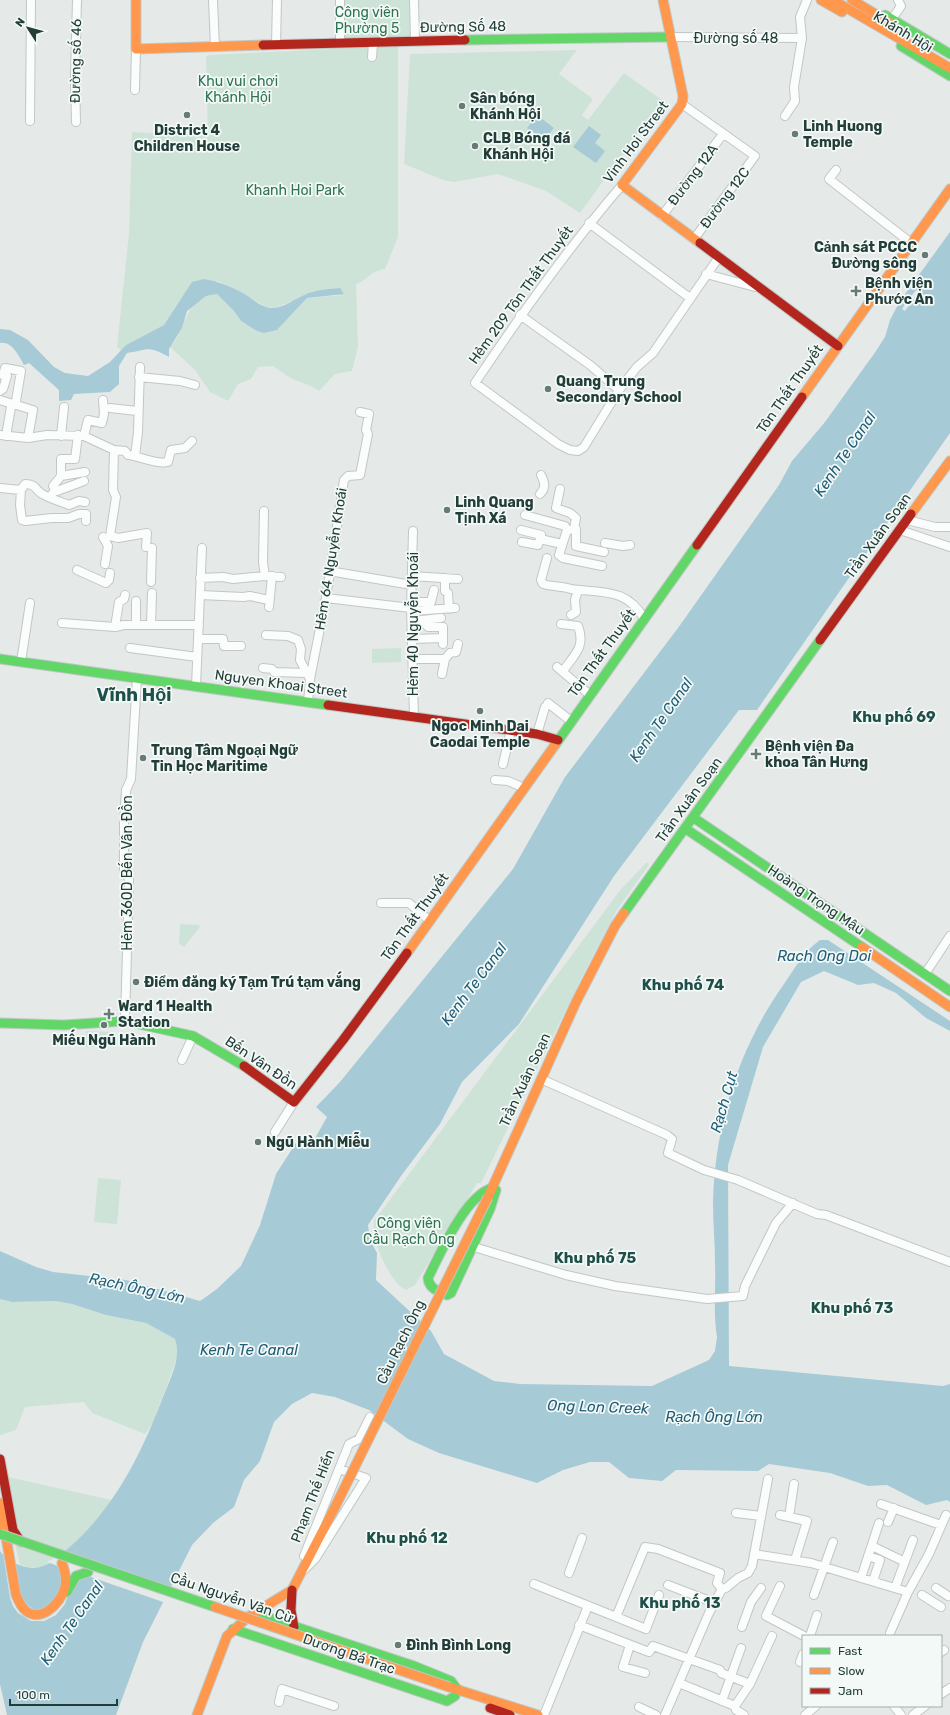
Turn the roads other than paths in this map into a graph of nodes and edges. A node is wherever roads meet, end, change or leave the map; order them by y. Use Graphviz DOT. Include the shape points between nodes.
graph roads {
  1 [pos="31,0"];
  2 [pos="77,0"];
  3 [pos="136,0"];
  4 [pos="213,0"];
  5 [pos="277,0"];
  6 [pos="340,0"];
  7 [pos="414,0"];
  8 [pos="663,0"];
  9 [pos="807,0"];
  10 [pos="821,0"];
  11 [pos="833,0"];
  12 [pos="852,0"];
  13 [pos="859,0"];
  14 [pos="898,0"];
  15 [pos="892,19"];
  16 [pos="670,37"];
  17 [pos="802,38"];
  18 [pos="415,41"];
  19 [pos="373,42"];
  20 [pos="340,44"];
  21 [pos="276,45"];
  22 [pos="215,47"];
  23 [pos="136,49"];
  24 [pos="950,54"];
  25 [pos="372,57"];
  26 [pos="950,59"];
  27 [pos="950,68"];
  28 [pos="950,76"];
  29 [pos="135,90"];
  30 [pos="682,104"];
  31 [pos="785,116"];
  32 [pos="30,121"];
  33 [pos="76,122"];
  34 [pos="723,134"];
  35 [pos="836,170"];
  36 [pos="622,185"];
  37 [pos="950,189"];
  38 [pos="662,216"];
  39 [pos="589,223"];
  40 [pos="694,239"];
  41 [pos="912,243"];
  42 [pos="718,257"];
  43 [pos="706,274"];
  44 [pos="758,287"];
  45 [pos="690,298"];
  46 [pos="520,315"];
  47 [pos="838,346"];
  48 [pos="140,367"];
  49 [pos="139,377"];
  50 [pos="195,386"];
  51 [pos="619,390"];
  52 [pos="0,391"];
  53 [pos="0,400"];
  54 [pos="103,400"];
  55 [pos="14,405"];
  56 [pos="64,407"];
  57 [pos="110,408"];
  58 [pos="138,411"];
  59 [pos="360,412"];
  60 [pos="3,435"];
  61 [pos="81,435"];
  62 [pos="61,436"];
  63 [pos="28,438"];
  64 [pos="192,441"];
  65 [pos="114,450"];
  66 [pos="135,456"];
  67 [pos="950,461"];
  68 [pos="85,472"];
  69 [pos="541,475"];
  70 [pos="61,476"];
  71 [pos="84,481"];
  72 [pos="0,488"];
  73 [pos="560,489"];
  74 [pos="20,490"];
  75 [pos="53,493"];
  76 [pos="540,494"];
  77 [pos="85,502"];
  78 [pos="264,511"];
  79 [pos="525,515"];
  80 [pos="907,520"];
  81 [pos="86,521"];
  82 [pos="950,527"];
  83 [pos="570,529"];
  84 [pos="521,530"];
  85 [pos="900,530"];
  86 [pos="413,531"];
  87 [pos="107,537"];
  88 [pos="540,539"];
  89 [pos="522,542"];
  90 [pos="605,543"];
  91 [pos="562,544"];
  92 [pos="630,546"];
  93 [pos="950,547"];
  94 [pos="202,548"];
  95 [pos="604,552"];
  96 [pos="547,558"];
  97 [pos="105,564"];
  98 [pos="602,566"];
  99 [pos="77,570"];
  100 [pos="329,571"];
  101 [pos="110,573"];
  102 [pos="268,576"];
  103 [pos="281,576"];
  104 [pos="412,576"];
  105 [pos="200,578"];
  106 [pos="445,578"];
  107 [pos="458,580"];
  108 [pos="151,582"];
  109 [pos="412,585"];
  110 [pos="434,590"];
  111 [pos="578,590"];
  112 [pos="152,593"];
  113 [pos="200,594"];
  114 [pos="126,595"];
  115 [pos="326,598"];
  116 [pos="136,601"];
  117 [pos="30,603"];
  118 [pos="412,607"];
  119 [pos="571,615"];
  120 [pos="440,618"];
  121 [pos="644,619"];
  122 [pos="412,621"];
  123 [pos="425,621"];
  124 [pos="62,622"];
  125 [pos="561,624"];
  126 [pos="136,625"];
  127 [pos="151,625"];
  128 [pos="198,625"];
  129 [pos="115,628"];
  130 [pos="266,635"];
  131 [pos="198,639"];
  132 [pos="412,639"];
  133 [pos="458,644"];
  134 [pos="241,646"];
  135 [pos="130,648"];
  136 [pos="197,657"];
  137 [pos="0,659"];
  138 [pos="413,659"];
  139 [pos="445,659"];
  140 [pos="21,662"];
  141 [pos="263,668"];
  142 [pos="442,674"];
  143 [pos="308,676"];
  144 [pos="137,678"];
  145 [pos="196,686"];
  146 [pos="590,695"];
  147 [pos="308,702"];
  148 [pos="414,717"];
  149 [pos="571,721"];
  150 [pos="511,730"];
  151 [pos="537,734"];
  152 [pos="558,740"];
  153 [pos="503,764"];
  154 [pos="496,780"];
  155 [pos="524,788"];
  156 [pos="694,818"];
  157 [pos="686,829"];
  158 [pos="816,901"];
  159 [pos="381,903"];
  160 [pos="809,912"];
  161 [pos="430,921"];
  162 [pos="950,936"];
  163 [pos="925,974"];
  164 [pos="918,985"];
  165 [pos="950,991"];
  166 [pos="950,1007"];
  167 [pos="125,1021"];
  168 [pos="0,1023"];
  169 [pos="194,1036"];
  170 [pos="182,1060"];
  171 [pos="541,1079"];
  172 [pos="294,1102"];
  173 [pos="275,1132"];
  174 [pos="494,1184"];
  175 [pos="793,1203"];
  176 [pos="474,1247"];
  177 [pos="950,1262"];
  178 [pos="370,1417"];
  179 [pos="0,1459"];
  180 [pos="339,1469"];
  181 [pos="768,1479"];
  182 [pos="794,1484"];
  183 [pos="0,1503"];
  184 [pos="881,1504"];
  185 [pos="335,1507"];
  186 [pos="894,1508"];
  187 [pos="736,1513"];
  188 [pos="780,1515"];
  189 [pos="946,1515"];
  190 [pos="761,1516"];
  191 [pos="789,1517"];
  192 [pos="888,1522"];
  193 [pos="879,1523"];
  194 [pos="0,1525"];
  195 [pos="942,1525"];
  196 [pos="0,1534"];
  197 [pos="582,1538"];
  198 [pos="913,1540"];
  199 [pos="21,1542"];
  200 [pos="833,1542"];
  201 [pos="4,1546"];
  202 [pos="872,1546"];
  203 [pos="754,1554"];
  204 [pos="868,1556"];
  205 [pos="795,1560"];
  206 [pos="905,1562"];
  207 [pos="62,1563"];
  208 [pos="823,1567"];
  209 [pos="302,1571"];
  210 [pos="88,1572"];
  211 [pos="569,1573"];
  212 [pos="861,1578"];
  213 [pos="873,1581"];
  214 [pos="534,1584"];
  215 [pos="668,1586"];
  216 [pos="780,1586"];
  217 [pos="761,1588"];
  218 [pos="895,1588"];
  219 [pos="936,1588"];
  220 [pos="722,1589"];
  221 [pos="292,1590"];
  222 [pos="908,1592"];
  223 [pos="659,1595"];
  224 [pos="814,1595"];
  225 [pos="922,1595"];
  226 [pos="948,1596"];
  227 [pos="715,1603"];
  228 [pos="588,1606"];
  229 [pos="941,1607"];
  230 [pos="254,1613"];
  231 [pos="817,1615"];
  232 [pos="616,1617"];
  233 [pos="579,1625"];
  234 [pos="742,1627"];
  235 [pos="297,1628"];
  236 [pos="232,1629"];
  237 [pos="890,1633"];
  238 [pos="802,1635"];
  239 [pos="810,1635"];
  240 [pos="772,1636"];
  241 [pos="630,1645"];
  242 [pos="741,1648"];
  243 [pos="292,1649"];
  244 [pos="802,1657"];
  245 [pos="689,1658"];
  246 [pos="800,1662"];
  247 [pos="645,1673"];
  248 [pos="730,1676"];
  249 [pos="679,1683"];
  250 [pos="750,1684"];
  251 [pos="452,1691"];
  252 [pos="722,1701"];
  253 [pos="279,1702"];
  254 [pos="334,1706"];
  255 [pos="734,1706"];
  256 [pos="639,1707"];
  257 [pos="815,1707"];
  258 [pos="892,1707"];
  259 [pos="925,1707"];
  260 [pos="197,1715"];
  261 [pos="510,1715"];
  262 [pos="538,1715"];
  263 [pos="544,1715"];
  264 [pos="656,1715"];
  265 [pos="665,1715"];
  266 [pos="744,1715"];
  267 [pos="805,1715"];
  268 [pos="902,1715"];
  269 [pos="913,1715"];
  1 -- 32 [label="street"];
  2 -- 33 [label="street, Đường số 46"];
  3 -- 23 [label="main road"];
  4 -- 22 [label="street"];
  5 -- 21 [label="street"];
  6 -- 20 [label="street"];
  7 -- 18 [label="street"];
  8 -- 16 [label="main road, Vinh Hoi Street"];
  9 -- 17 [label="street" via="800,17"];
  10 -- 28 [label="main road, Khánh Hội"];
  11 -- 27 [label="main road"];
  12 -- 26 [label="main road"];
  13 -- 15 [label="main road, Khánh Hội"];
  14 -- 15 [label="street" via="901,6"];
  15 -- 24 [label="main road, Khánh Hội"];
  16 -- 17 [label="street, Đường số 48"];
  16 -- 18 [label="main road, Đường Số 48"];
  16 -- 30 [label="main road, Vinh Hoi Street" via="683,96"];
  17 -- 31 [label="street" via="794,87 796,101"];
  18 -- 19 [label="main road, Đường Số 48"];
  19 -- 20 [label="main road, Đường Số 48"];
  19 -- 25 [label="street"];
  20 -- 21 [label="main road, Đường Số 48"];
  21 -- 22 [label="main road, Đường Số 48"];
  22 -- 23 [label="main road, Đường Số 48"];
  23 -- 29 [label="street"];
  30 -- 34 [label="street"];
  30 -- 36 [label="main road, Vinh Hoi Street"];
  34 -- 38 [label="street, Đường 12A"];
  34 -- 40 [label="street, Đường 12C" via="755,156"];
  35 -- 41 [label="street" via="829,179"];
  36 -- 38 [label="main road"];
  36 -- 39 [label="street, Vinh Hoi Street"];
  37 -- 41 [label="main road, Tôn Thất Thuyết"];
  38 -- 40 [label="main road"];
  39 -- 45 [label="street"];
  39 -- 46 [label="street, Hẻm 209 Tôn Thất Thuyết"];
  40 -- 42 [label="main road"];
  41 -- 47 [label="main road, Tôn Thất Thuyết"];
  42 -- 43 [label="street"];
  42 -- 44 [label="main road"];
  43 -- 44 [label="street"];
  43 -- 45 [label="street"];
  44 -- 47 [label="main road"];
  45 -- 51 [label="street" via="653,353 637,367"];
  46 -- 51 [label="street" via="590,365"];
  46 -- 51 [label="street, Hẻm 209 Tôn Thất Thuyết" via="475,383 558,444 578,451 584,447"];
  47 -- 121 [label="main road, Tôn Thất Thuyết"];
  48 -- 49 [label="street"];
  49 -- 50 [label="street" via="180,381"];
  49 -- 58 [label="street"];
  52 -- 55 [label="street" via="7,376 3,374 5,368 21,371"];
  53 -- 55 [label="street"];
  54 -- 61 [label="street" via="102,423 88,420"];
  55 -- 60 [label="street" via="11,407"];
  55 -- 63 [label="street" via="34,410"];
  56 -- 62 [label="street"];
  57 -- 58 [label="street"];
  58 -- 66 [label="street"];
  59 -- 100 [label="street, Hẻm 64 Nguyễn Khoái" via="369,414 366,430 368,434 360,475 348,476 344,480"];
  60 -- 63 [label="street"];
  61 -- 62 [label="street"];
  61 -- 65 [label="street"];
  61 -- 70 [label="street" via="75,459 61,459"];
  62 -- 63 [label="street"];
  64 -- 66 [label="street" via="185,448 171,450 170,458 165,463"];
  65 -- 66 [label="street" via="125,451 128,455"];
  65 -- 87 [label="street" via="113,490 116,497"];
  67 -- 80 [label="main road, Trần Xuân Soạn"];
  68 -- 70 [label="street"];
  69 -- 76 [label="street" via="545,485"];
  70 -- 75 [label="street" via="53,486"];
  71 -- 75 [label="street"];
  72 -- 74 [label="street"];
  73 -- 83 [label="street" via="556,508 576,518"];
  74 -- 75 [label="street" via="25,484 30,484 44,495"];
  74 -- 81 [label="street" via="22,520 68,518 86,514"];
  75 -- 77 [label="street" via="69,505 79,501"];
  78 -- 102 [label="street" via="263,562"];
  79 -- 83 [label="street"];
  80 -- 82 [label="street" via="935,527"];
  80 -- 85 [label="main road, Trần Xuân Soạn"];
  83 -- 91 [label="street"];
  83 -- 95 [label="street" via="576,529 576,546"];
  84 -- 88 [label="street" via="541,535"];
  85 -- 93 [label="street"];
  85 -- 156 [label="main road, Trần Xuân Soạn" via="775,701"];
  86 -- 104 [label="street, Hẻm 40 Nguyễn Khoái"];
  87 -- 97 [label="street"];
  87 -- 108 [label="street" via="147,534"];
  88 -- 89 [label="street" via="538,546"];
  88 -- 91 [label="street"];
  90 -- 92 [label="street"];
  91 -- 98 [label="street" via="559,555 563,558"];
  94 -- 105 [label="street"];
  96 -- 111 [label="street" via="541,580 543,584"];
  99 -- 101 [label="street" via="106,583"];
  100 -- 109 [label="street"];
  100 -- 115 [label="street, Hẻm 64 Nguyễn Khoái"];
  102 -- 103 [label="street"];
  102 -- 105 [label="street"];
  102 -- 113 [label="street" via="269,603 250,596"];
  104 -- 106 [label="street"];
  104 -- 109 [label="street, Hẻm 40 Nguyễn Khoái"];
  105 -- 113 [label="street"];
  106 -- 107 [label="street"];
  106 -- 118 [label="street" via="445,591 448,593 452,609"];
  109 -- 118 [label="street, Hẻm 40 Nguyễn Khoái"];
  110 -- 118 [label="street" via="431,602"];
  111 -- 119 [label="street" via="575,600 576,612"];
  111 -- 121 [label="street" via="626,598"];
  112 -- 127 [label="street"];
  113 -- 128 [label="street"];
  114 -- 129 [label="street" via="119,602"];
  115 -- 118 [label="street"];
  115 -- 143 [label="street, Hẻm 64 Nguyễn Khoái"];
  116 -- 126 [label="street"];
  117 -- 140 [label="street"];
  118 -- 122 [label="street, Hẻm 40 Nguyễn Khoái"];
  120 -- 123 [label="street" via="428,618"];
  121 -- 146 [label="main road, Tôn Thất Thuyết"];
  122 -- 123 [label="street"];
  122 -- 132 [label="street, Hẻm 40 Nguyễn Khoái"];
  123 -- 132 [label="street" via="428,627 443,627 443,641"];
  124 -- 129 [label="street"];
  125 -- 146 [label="street" via="578,626 581,638 576,655 560,669"];
  126 -- 127 [label="street"];
  126 -- 129 [label="street" via="124,624"];
  127 -- 128 [label="street"];
  128 -- 131 [label="street"];
  130 -- 143 [label="street" via="288,636 298,640 301,649 300,660"];
  131 -- 134 [label="street" via="223,639 224,646"];
  131 -- 136 [label="street"];
  132 -- 138 [label="street, Hẻm 40 Nguyễn Khoái"];
  133 -- 139 [label="street" via="456,652 450,653"];
  135 -- 136 [label="street"];
  136 -- 145 [label="street"];
  137 -- 140 [label="main road, Nguyen Khoai Street"];
  138 -- 139 [label="street"];
  138 -- 148 [label="street, Hẻm 40 Nguyễn Khoái"];
  139 -- 142 [label="street"];
  140 -- 144 [label="main road, Nguyen Khoai Street"];
  141 -- 143 [label="street" via="272,669 274,672"];
  143 -- 147 [label="street, Hẻm 64 Nguyễn Khoái"];
  144 -- 145 [label="main road, Nguyen Khoai Street"];
  144 -- 167 [label="street, Hẻm 360D Bến Vân Đồn" via="131,779 126,790 124,823 124,871 129,879"];
  145 -- 147 [label="main road, Nguyen Khoai Street"];
  146 -- 149 [label="main road, Tôn Thất Thuyết"];
  147 -- 148 [label="main road, Nguyen Khoai Street"];
  148 -- 150 [label="main road, Nguyen Khoai Street"];
  149 -- 151 [label="street" via="546,705"];
  149 -- 152 [label="main road, Tôn Thất Thuyết"];
  150 -- 151 [label="main road, Nguyen Khoai Street"];
  150 -- 153 [label="street"];
  151 -- 152 [label="main road, Nguyen Khoai Street"];
  152 -- 155 [label="main road, Tôn Thất Thuyết"];
  154 -- 155 [label="street" via="508,781"];
  155 -- 161 [label="main road, Tôn Thất Thuyết"];
  156 -- 157 [label="main road, Trần Xuân Soạn"];
  156 -- 158 [label="main road, Hoàng Trọng Mậu"];
  157 -- 160 [label="main road, Hoàng Trọng Mậu"];
  157 -- 171 [label="main road, Trần Xuân Soạn" via="615,926"];
  158 -- 160 [label="main road"];
  158 -- 163 [label="main road, Hoàng Trọng Mậu"];
  159 -- 161 [label="street" via="409,903"];
  160 -- 164 [label="main road, Hoàng Trọng Mậu"];
  161 -- 172 [label="main road, Tôn Thất Thuyết" via="344,1040"];
  162 -- 163 [label="street"];
  163 -- 164 [label="main road"];
  163 -- 165 [label="main road, Hoàng Trọng Mậu"];
  164 -- 166 [label="main road, Hoàng Trọng Mậu"];
  167 -- 168 [label="main road, Bến Vân Đồn" via="64,1025"];
  167 -- 169 [label="main road, Bến Vân Đồn"];
  169 -- 170 [label="street"];
  169 -- 172 [label="main road, Bến Vân Đồn" via="246,1067"];
  171 -- 174 [label="main road, Trần Xuân Soạn"];
  171 -- 175 [label="street" via="667,1135 672,1139 668,1153 704,1170 738,1180"];
  172 -- 173 [label="street, Tôn Thất Thuyết"];
  174 -- 176 [label="main road, Trần Xuân Soạn" via="496,1190 493,1201"];
  174 -- 176 [label="main road, Trần Xuân Soạn" via="473,1202 428,1278 429,1285 449,1294"];
  174 -- 185 [label="main road, Cầu Rạch Ông, bridge"];
  175 -- 176 [label="street" via="776,1223 745,1286 743,1296 708,1300 614,1286 566,1275"];
  175 -- 177 [label="street"];
  178 -- 180 [label="street, Phạm Thế Hiển" via="359,1439 349,1444"];
  179 -- 199 [label="main road" via="13,1530"];
  180 -- 209 [label="street, Phạm Thế Hiển" via="303,1559"];
  180 -- 209 [label="street, Phạm Thế Hiển" via="366,1478 315,1559"];
  181 -- 190 [label="street"];
  182 -- 191 [label="street"];
  183 -- 201 [label="main road"];
  184 -- 186 [label="street"];
  185 -- 209 [label="main road, Phạm Thế Hiển"];
  186 -- 192 [label="street"];
  186 -- 195 [label="street"];
  187 -- 190 [label="street"];
  188 -- 191 [label="street"];
  189 -- 195 [label="street"];
  190 -- 203 [label="street"];
  191 -- 205 [label="street" via="807,1521"];
  193 -- 202 [label="street"];
  194 -- 201 [label="main road"];
  195 -- 222 [label="street" via="930,1554"];
  196 -- 199 [label="main road, Cầu Nguyễn Văn Cừ, bridge"];
  197 -- 211 [label="street"];
  198 -- 206 [label="street"];
  199 -- 251 [label="main road, Cầu Nguyễn Văn Cừ, bridge"];
  200 -- 208 [label="street"];
  201 -- 207 [label="main road, Cầu Nguyễn Văn Cừ"];
  201 -- 207 [label="main road" via="17,1599 22,1607 31,1613 50,1612 58,1604 66,1580 66,1571"];
  201 -- 210 [label="main road" via="14,1601 21,1612 34,1618 42,1619 55,1613 61,1606 73,1579"];
  202 -- 204 [label="street"];
  202 -- 206 [label="street"];
  203 -- 205 [label="street"];
  203 -- 220 [label="street" via="748,1573"];
  204 -- 212 [label="street"];
  204 -- 213 [label="street" via="880,1560"];
  205 -- 208 [label="street"];
  206 -- 218 [label="street"];
  207 -- 210 [label="main road, Cầu Nguyễn Văn Cừ"];
  208 -- 212 [label="street"];
  208 -- 224 [label="street"];
  209 -- 221 [label="main road, Phạm Thế Hiển"];
  210 -- 251 [label="main road, Cầu Nguyễn Văn Cừ"];
  212 -- 213 [label="street"];
  213 -- 218 [label="street"];
  214 -- 228 [label="street"];
  215 -- 227 [label="street"];
  216 -- 238 [label="street" via="766,1616"];
  217 -- 234 [label="street"];
  218 -- 222 [label="street"];
  219 -- 226 [label="street"];
  220 -- 227 [label="street"];
  220 -- 232 [label="street" via="717,1583 720,1573 658,1549 645,1547"];
  221 -- 230 [label="main road"];
  221 -- 235 [label="main road" via="291,1610"];
  222 -- 237 [label="street"];
  223 -- 232 [label="street" via="646,1629"];
  225 -- 229 [label="street"];
  227 -- 245 [label="street"];
  228 -- 232 [label="street"];
  228 -- 233 [label="street"];
  230 -- 235 [label="main road, Dương Bá Trạc"];
  230 -- 236 [label="main road"];
  231 -- 239 [label="street"];
  233 -- 241 [label="street"];
  233 -- 263 [label="street"];
  235 -- 243 [label="main road" via="291,1641"];
  235 -- 251 [label="main road, Dương Bá Trạc" via="414,1666 451,1681"];
  236 -- 243 [label="main road, Dương Bá Trạc"];
  236 -- 260 [label="main road" via="219,1655"];
  240 -- 250 [label="street"];
  241 -- 245 [label="street" via="649,1652 653,1646"];
  241 -- 247 [label="street" via="623,1667"];
  242 -- 248 [label="street"];
  243 -- 251 [label="main road, Dương Bá Trạc" via="447,1701"];
  244 -- 246 [label="street"];
  245 -- 248 [label="street"];
  245 -- 249 [label="street"];
  248 -- 250 [label="street"];
  248 -- 252 [label="street"];
  249 -- 252 [label="street"];
  249 -- 265 [label="street"];
  250 -- 255 [label="street"];
  251 -- 261 [label="main road, Dương Bá Trạc"];
  251 -- 262 [label="main road, Dương Bá Trạc"];
  252 -- 255 [label="street"];
  253 -- 254 [label="street" via="282,1689"];
  255 -- 266 [label="street"];
  256 -- 264 [label="street"];
  257 -- 267 [label="street"];
  258 -- 268 [label="street"];
  259 -- 269 [label="street"];
}
